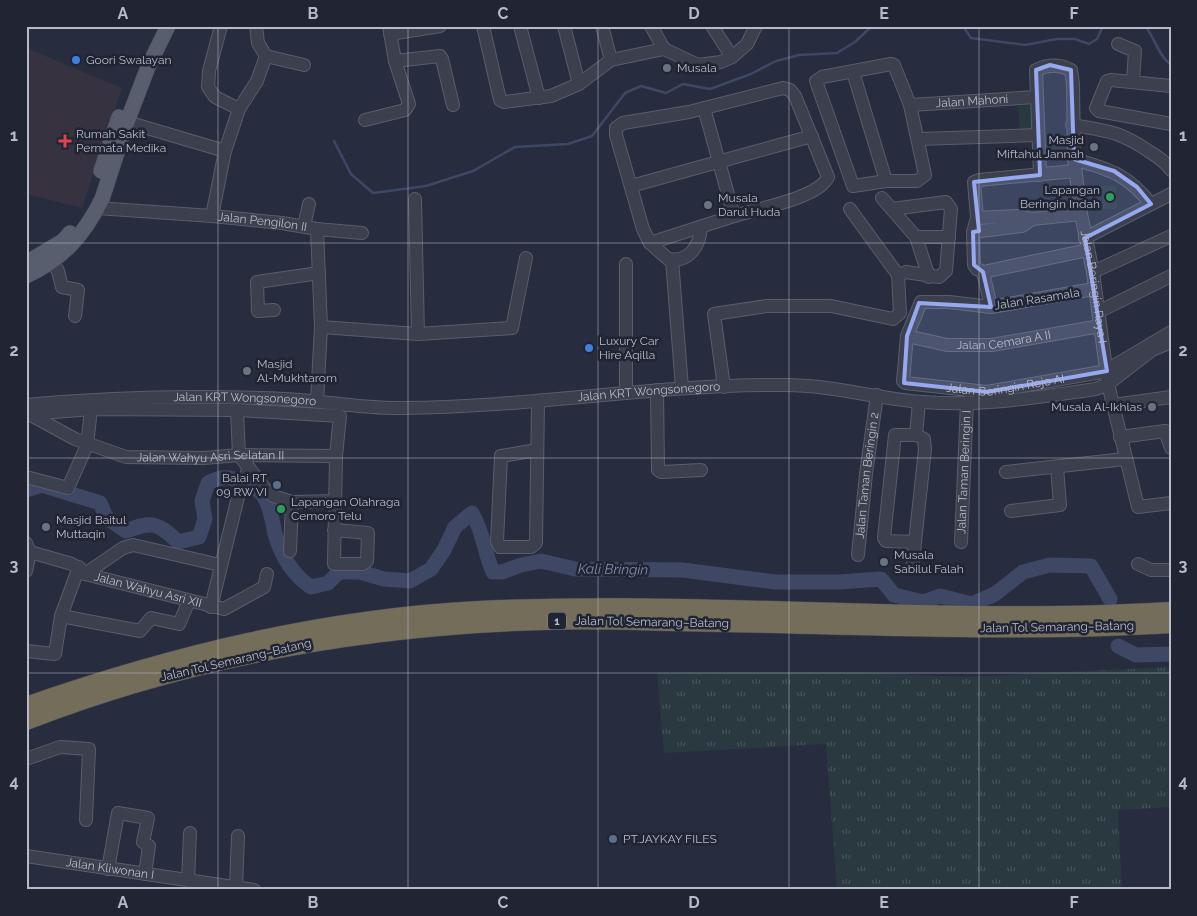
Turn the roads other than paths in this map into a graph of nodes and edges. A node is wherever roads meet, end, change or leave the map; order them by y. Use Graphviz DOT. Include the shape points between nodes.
graph roads {
  1 [pos="160,26"];
  2 [pos="168,26"];
  3 [pos="221,26"];
  4 [pos="256,26"];
  5 [pos="440,26"];
  6 [pos="484,26"];
  7 [pos="520,26"];
  8 [pos="564,26"];
  9 [pos="602,26"];
  10 [pos="651,26"];
  11 [pos="712,26"];
  12 [pos="756,26"];
  13 [pos="390,30"];
  14 [pos="1118,44"];
  15 [pos="664,49"];
  16 [pos="266,56"];
  17 [pos="732,57"];
  18 [pos="611,60"];
  19 [pos="395,61"];
  20 [pos="304,65"];
  21 [pos="853,72"];
  22 [pos="1133,81"];
  23 [pos="579,84"];
  24 [pos="1171,86"];
  25 [pos="539,98"];
  26 [pos="1036,98"];
  27 [pos="454,105"];
  28 [pos="910,105"];
  29 [pos="239,108"];
  30 [pos="704,108"];
  31 [pos="123,120"];
  32 [pos="365,120"];
  33 [pos="1171,124"];
  34 [pos="1072,125"];
  35 [pos="1037,135"];
  36 [pos="812,136"];
  37 [pos="918,139"];
  38 [pos="225,151"];
  39 [pos="719,162"];
  40 [pos="1075,165"];
  41 [pos="1171,170"];
  42 [pos="1040,175"];
  43 [pos="886,181"];
  44 [pos="631,186"];
  45 [pos="1171,194"];
  46 [pos="882,198"];
  47 [pos="415,199"];
  48 [pos="309,204"];
  49 [pos="1151,204"];
  50 [pos="97,208"];
  51 [pos="850,209"];
  52 [pos="892,209"];
  53 [pos="1082,214"];
  54 [pos="212,216"];
  55 [pos="734,216"];
  56 [pos="977,218"];
  57 [pos="1032,219"];
  58 [pos="310,227"];
  59 [pos="701,227"];
  60 [pos="973,232"];
  61 [pos="362,233"];
  62 [pos="1171,236"];
  63 [pos="916,237"];
  64 [pos="949,237"];
  65 [pos="650,243"];
  66 [pos="1087,244"];
  67 [pos="526,258"];
  68 [pos="672,260"];
  69 [pos="52,262"];
  70 [pos="26,263"];
  71 [pos="626,264"];
  72 [pos="984,272"];
  73 [pos="1093,272"];
  74 [pos="318,273"];
  75 [pos="898,275"];
  76 [pos="26,276"];
  77 [pos="1171,276"];
  78 [pos="929,277"];
  79 [pos="1094,289"];
  80 [pos="991,307"];
  81 [pos="274,310"];
  82 [pos="1098,312"];
  83 [pos="75,316"];
  84 [pos="1100,326"];
  85 [pos="321,327"];
  86 [pos="1171,332"];
  87 [pos="418,334"];
  88 [pos="907,336"];
  89 [pos="1171,342"];
  90 [pos="1107,371"];
  91 [pos="1108,384"];
  92 [pos="724,387"];
  93 [pos="682,388"];
  94 [pos="657,390"];
  95 [pos="626,392"];
  96 [pos="877,396"];
  97 [pos="1171,397"];
  98 [pos="316,400"];
  99 [pos="538,402"];
  100 [pos="919,402"];
  101 [pos="967,402"];
  102 [pos="1113,405"];
  103 [pos="91,409"];
  104 [pos="237,410"];
  105 [pos="28,411"];
  106 [pos="916,435"];
  107 [pos="1120,437"];
  108 [pos="88,444"];
  109 [pos="1171,448"];
  110 [pos="538,450"];
  111 [pos="239,455"];
  112 [pos="336,456"];
  113 [pos="1125,460"];
  114 [pos="1057,467"];
  115 [pos="701,470"];
  116 [pos="1006,472"];
  117 [pos="26,477"];
  118 [pos="244,478"];
  119 [pos="335,501"];
  120 [pos="292,502"];
  121 [pos="1171,503"];
  122 [pos="1011,512"];
  123 [pos="334,530"];
  124 [pos="915,542"];
  125 [pos="961,542"];
  126 [pos="28,548"];
  127 [pos="290,551"];
  128 [pos="858,555"];
  129 [pos="913,563"];
  130 [pos="1138,564"];
  131 [pos="220,565"];
  132 [pos="1171,570"];
  133 [pos="26,571"];
  134 [pos="82,571"];
  135 [pos="267,574"];
  136 [pos="189,601"];
  137 [pos="211,607"];
  138 [pos="1171,611"];
  139 [pos="61,616"];
  140 [pos="1139,619"];
  141 [pos="1099,621"];
  142 [pos="1171,624"];
  143 [pos="26,651"];
  144 [pos="26,706"];
  145 [pos="26,721"];
  146 [pos="26,759"];
  147 [pos="86,820"];
  148 [pos="190,833"];
  149 [pos="238,836"];
  150 [pos="26,856"];
  151 [pos="108,869"];
  152 [pos="145,874"];
  153 [pos="188,881"];
  154 [pos="236,887"];
  155 [pos="254,889"];
  1 -- 31 [label="main road"];
  2 -- 31 [label="main road"];
  3 -- 29 [label="street" via="208,87 214,97"];
  4 -- 16 [label="street" via="258,42"];
  5 -- 13 [label="street"];
  6 -- 25 [label="street" via="500,100"];
  7 -- 25 [label="street"];
  8 -- 23 [label="street"];
  9 -- 18 [label="street"];
  10 -- 15 [label="street"];
  11 -- 17 [label="street"];
  12 -- 17 [label="street" via="747,44"];
  13 -- 19 [label="street"];
  14 -- 22 [label="street" via="1135,51"];
  15 -- 17 [label="street" via="698,65"];
  15 -- 18 [label="street"];
  16 -- 20 [label="street"];
  16 -- 29 [label="street" via="257,81"];
  18 -- 23 [label="street"];
  19 -- 27 [label="street" via="440,56"];
  19 -- 32 [label="street" via="408,108"];
  21 -- 28 [label="street" via="894,65"];
  21 -- 43 [label="street"];
  21 -- 43 [label="street" via="816,81 851,185"];
  22 -- 24 [label="street"];
  22 -- 33 [label="street" via="1107,81 1096,108"];
  23 -- 25 [label="street"];
  26 -- 28 [label="street, Jalan Mahoni"];
  26 -- 34 [label="street, Jalan Beringin Raya I" via="1036,70 1050,65 1071,70"];
  26 -- 35 [label="street"];
  28 -- 37 [label="street"];
  29 -- 38 [label="street"];
  30 -- 36 [label="street" via="783,88 795,96"];
  30 -- 39 [label="street"];
  30 -- 44 [label="street" via="623,123 616,128"];
  31 -- 38 [label="street"];
  31 -- 50 [label="main road"];
  31 -- 70 [label="main road" via="82,218 63,241"];
  34 -- 40 [label="street, Jalan Beringin Raya I"];
  34 -- 41 [label="street" via="1115,132 1133,140"];
  35 -- 37 [label="street"];
  35 -- 42 [label="street"];
  36 -- 39 [label="street"];
  36 -- 55 [label="street" via="827,172 825,183 813,192"];
  37 -- 43 [label="street" via="925,175 917,181"];
  38 -- 54 [label="street"];
  39 -- 44 [label="street"];
  39 -- 55 [label="street"];
  40 -- 42 [label="street"];
  40 -- 49 [label="street" via="1114,171 1137,187"];
  40 -- 53 [label="street, Jalan Beringin Raya I"];
  42 -- 56 [label="street" via="974,182"];
  44 -- 65 [label="street"];
  45 -- 49 [label="street"];
  46 -- 52 [label="street"];
  47 -- 87 [label="street"];
  48 -- 58 [label="street"];
  49 -- 66 [label="street"];
  50 -- 54 [label="street, Jalan Pengilon II"];
  50 -- 69 [label="main road" via="74,244"];
  51 -- 75 [label="street"];
  52 -- 63 [label="street"];
  52 -- 64 [label="street" via="946,202 952,209"];
  53 -- 57 [label="street"];
  53 -- 66 [label="street, Jalan Beringin Raya I"];
  54 -- 58 [label="street, Jalan Pengilon II"];
  55 -- 59 [label="street"];
  56 -- 57 [label="street" via="1018,216"];
  56 -- 60 [label="street"];
  57 -- 60 [label="street" via="1022,226"];
  58 -- 61 [label="street"];
  58 -- 74 [label="street, Jalan Pengilon II"];
  59 -- 65 [label="street"];
  59 -- 68 [label="street" via="698,245 692,253"];
  60 -- 72 [label="street" via="974,264 977,270"];
  62 -- 73 [label="street"];
  63 -- 64 [label="street"];
  63 -- 78 [label="street"];
  64 -- 78 [label="street" via="946,271 941,276"];
  65 -- 68 [label="street" via="663,257"];
  66 -- 72 [label="street"];
  66 -- 73 [label="street, Jalan Beringin Raya I"];
  67 -- 87 [label="street" via="512,328"];
  68 -- 93 [label="street"];
  69 -- 76 [label="main road"];
  69 -- 83 [label="street" via="62,287 78,290"];
  71 -- 95 [label="street"];
  72 -- 80 [label="street"];
  73 -- 79 [label="street, Jalan Beringin Raya I"];
  74 -- 81 [label="street" via="256,282 258,311"];
  74 -- 85 [label="street, Jalan Pengilon II"];
  75 -- 78 [label="street" via="906,272"];
  75 -- 92 [label="street" via="900,313 893,319 831,306 767,306 714,314"];
  77 -- 82 [label="street"];
  79 -- 80 [label="street, Jalan Rasamala"];
  79 -- 82 [label="street, Jalan Beringin Raya I"];
  80 -- 88 [label="street, Jalan Rasamala" via="949,302 919,303"];
  82 -- 84 [label="street, Jalan Beringin Raya I"];
  84 -- 88 [label="street, Jalan Cemara A II" via="992,346 947,345"];
  84 -- 90 [label="street, Jalan Beringin Raya I"];
  85 -- 87 [label="street"];
  85 -- 98 [label="street, Jalan Pengilon II"];
  86 -- 90 [label="street"];
  88 -- 90 [label="street, Jalan Beringin Rejo AI" via="905,384 987,392"];
  89 -- 91 [label="street" via="1152,350"];
  90 -- 91 [label="street, Jalan Beringin Raya I"];
  91 -- 101 [label="street, Jalan KRT Wongsonegoro" via="1096,389 994,403"];
  91 -- 102 [label="street"];
  92 -- 93 [label="street, Jalan KRT Wongsonegoro"];
  92 -- 96 [label="street, Jalan KRT Wongsonegoro" via="820,386"];
  93 -- 94 [label="street, Jalan KRT Wongsonegoro"];
  94 -- 95 [label="street, Jalan KRT Wongsonegoro"];
  94 -- 115 [label="street" via="658,470"];
  95 -- 99 [label="street, Jalan KRT Wongsonegoro"];
  96 -- 100 [label="street, Jalan KRT Wongsonegoro"];
  96 -- 128 [label="street, Jalan Taman Beringin 2"];
  97 -- 102 [label="street"];
  98 -- 99 [label="street, Jalan KRT Wongsonegoro" via="401,409"];
  98 -- 105 [label="street, Jalan KRT Wongsonegoro" via="92,399"];
  99 -- 110 [label="street"];
  100 -- 101 [label="street, Jalan KRT Wongsonegoro"];
  100 -- 106 [label="street"];
  101 -- 125 [label="street, Jalan Taman Beringin I"];
  102 -- 107 [label="street"];
  103 -- 104 [label="street"];
  103 -- 105 [label="street"];
  103 -- 108 [label="street"];
  104 -- 111 [label="street"];
  104 -- 112 [label="street" via="340,416"];
  105 -- 108 [label="street, Jalan Wahyu Asri Selatan II"];
  106 -- 124 [label="street" via="924,438 925,449"];
  106 -- 124 [label="street" via="895,435 884,538 886,541"];
  107 -- 109 [label="street" via="1166,431"];
  107 -- 113 [label="street"];
  108 -- 111 [label="street, Jalan Wahyu Asri Selatan II" via="126,457"];
  108 -- 117 [label="street" via="68,488"];
  110 -- 110 [label="street" via="536,543 531,547 500,547 497,541 501,456"];
  111 -- 112 [label="street, Jalan Wahyu Asri Selatan II"];
  111 -- 118 [label="street"];
  112 -- 119 [label="street"];
  113 -- 114 [label="street"];
  113 -- 121 [label="street" via="1138,507"];
  114 -- 116 [label="street"];
  114 -- 122 [label="street" via="1060,505"];
  118 -- 120 [label="street" via="269,494"];
  118 -- 131 [label="street"];
  119 -- 120 [label="street"];
  119 -- 123 [label="street"];
  120 -- 127 [label="street"];
  124 -- 129 [label="street"];
  126 -- 133 [label="street"];
  126 -- 134 [label="street, Jalan Wahyu Asri XII"];
  130 -- 132 [label="street" via="1151,570"];
  131 -- 134 [label="street" via="133,545"];
  131 -- 137 [label="street"];
  134 -- 136 [label="street, Jalan Wahyu Asri XII"];
  134 -- 139 [label="street"];
  135 -- 137 [label="street" via="264,587 228,607"];
  136 -- 137 [label="street, Jalan Wahyu Asri XII"];
  136 -- 139 [label="street" via="179,624 151,618 140,631"];
  138 -- 140 [label="highway, Jalan Tol Semarang–Batang / 1"];
  139 -- 143 [label="street" via="56,654"];
  140 -- 141 [label="highway, Jalan Tol Semarang–Batang / 1"];
  140 -- 142 [label="highway, Jalan Tol Semarang–Batang / 1"];
  141 -- 144 [label="highway, Jalan Tol Semarang–Batang / 1" via="1022,616 632,608 478,610 326,626 274,636 139,668"];
  141 -- 145 [label="highway, Jalan Tol Semarang–Batang / 1" via="1021,629 555,621 402,631 276,648 143,682"];
  146 -- 147 [label="street" via="60,747 89,749"];
  148 -- 153 [label="street"];
  149 -- 154 [label="street"];
  150 -- 151 [label="street, Jalan Kliwonan I"];
  151 -- 152 [label="street, Jalan Kliwonan I"];
  151 -- 152 [label="street" via="118,813 148,818 143,842 149,846"];
  152 -- 153 [label="street, Jalan Kliwonan I"];
  153 -- 154 [label="street, Jalan Kliwonan I"];
  154 -- 155 [label="street, Jalan Kliwonan I"];
}
